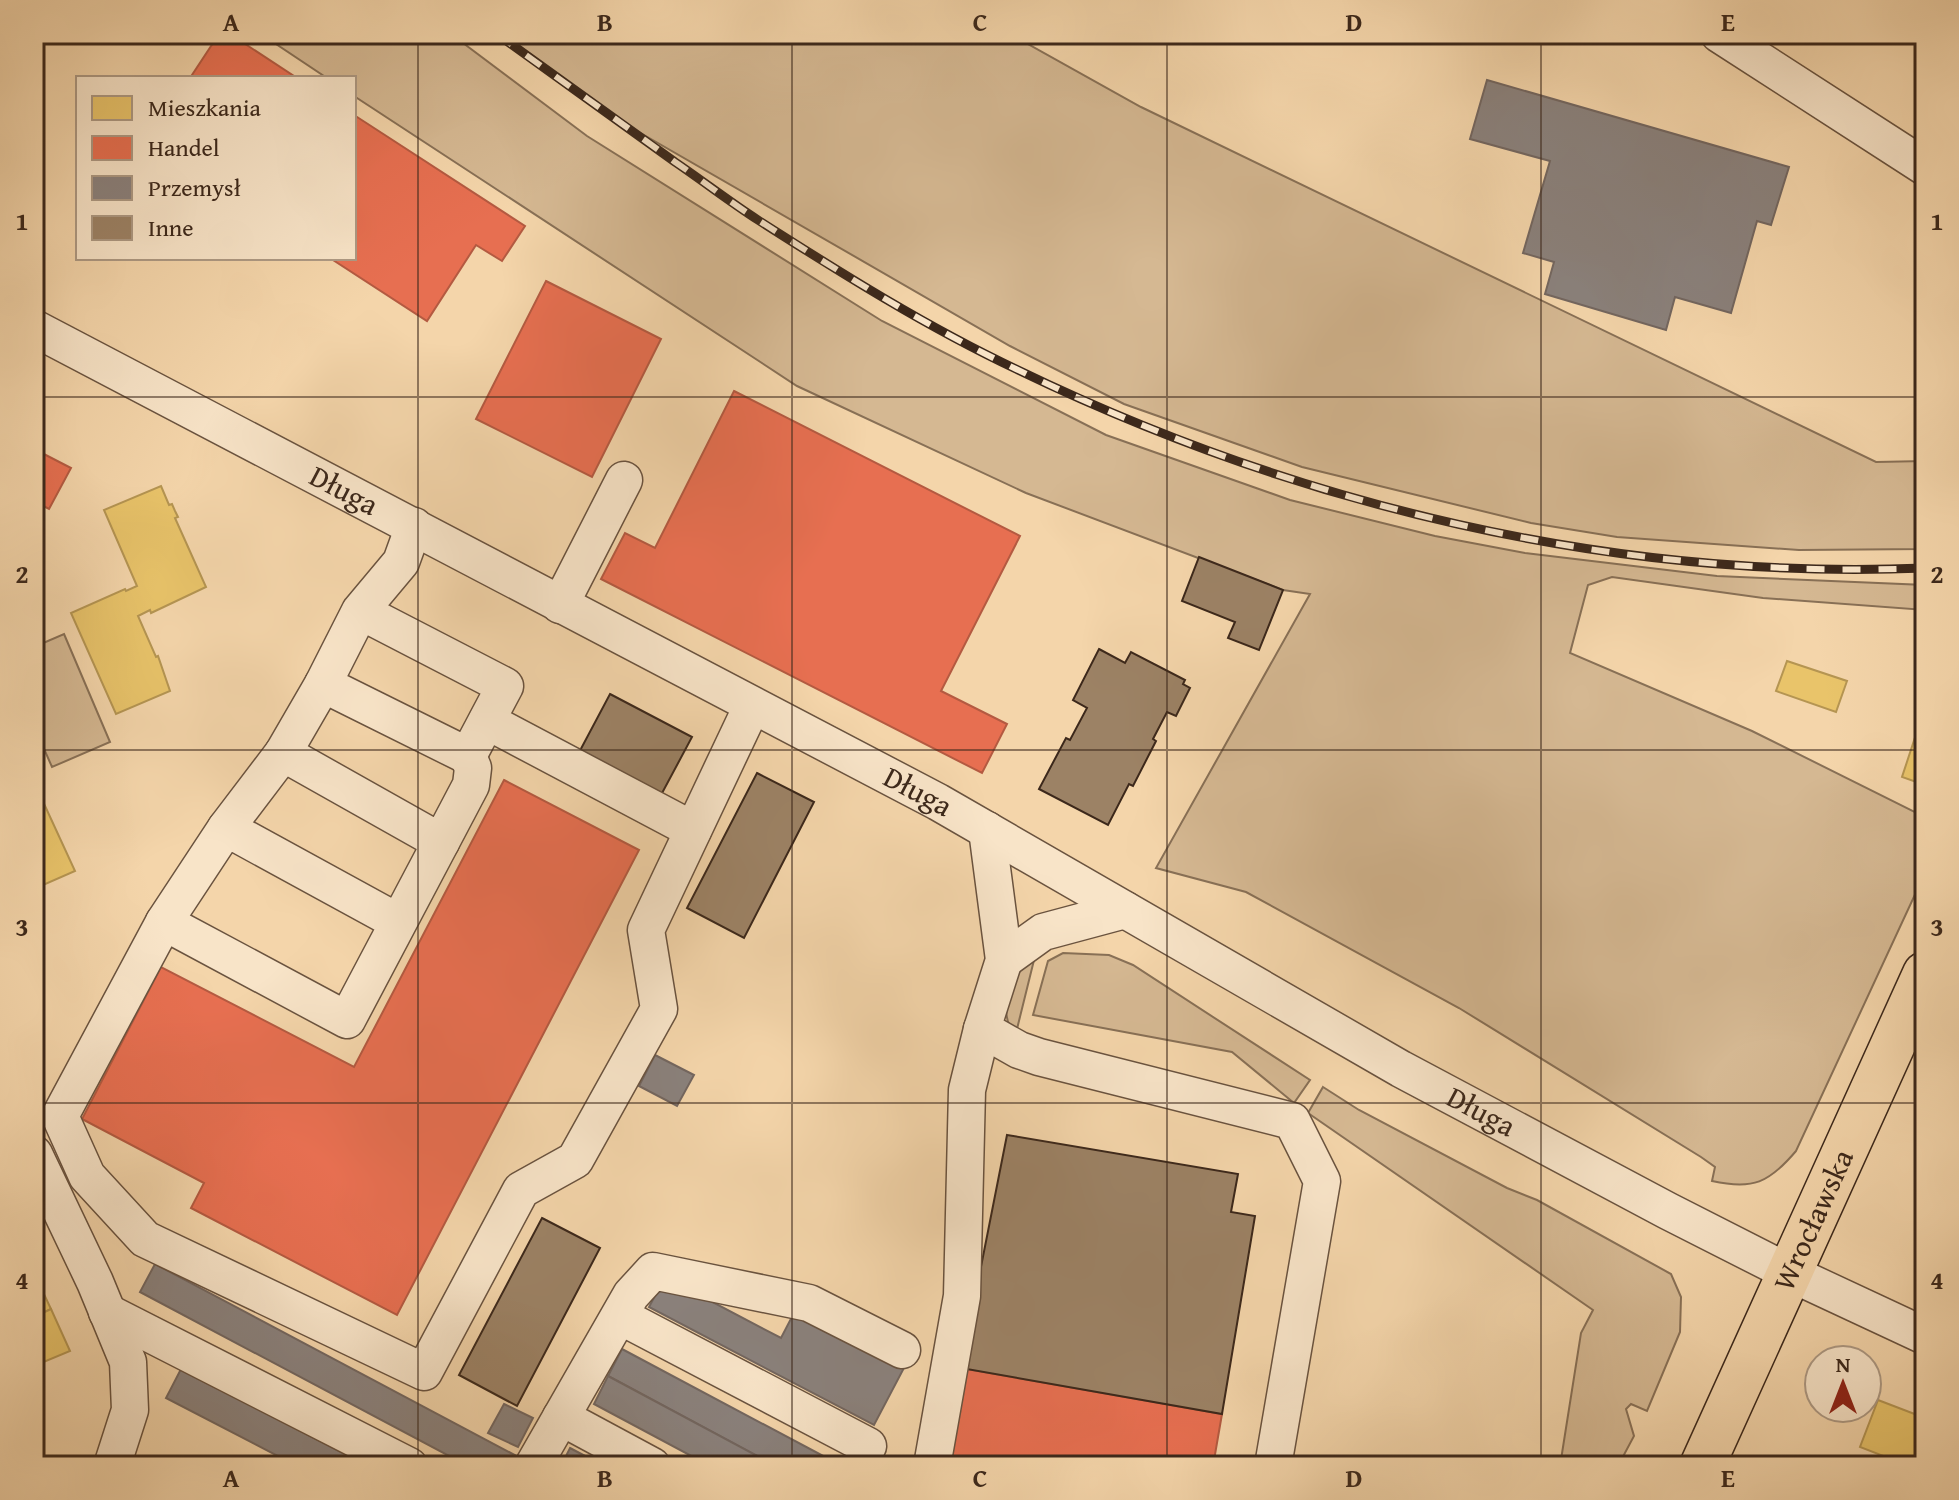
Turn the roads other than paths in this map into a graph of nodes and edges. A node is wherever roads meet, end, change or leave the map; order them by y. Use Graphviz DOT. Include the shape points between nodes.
graph roads {
  1 [pos="1719,34"];
  2 [pos="1925,167"];
  3 [pos="34,328"];
  4 [pos="624,480"];
  5 [pos="414,526"];
  6 [pos="560,605"];
  7 [pos="360,611"];
  8 [pos="323,684"];
  9 [pos="752,706"];
  10 [pos="487,721"];
  11 [pos="283,753"];
  12 [pos="468,756"];
  13 [pos="226,828"];
  14 [pos="693,830"];
  15 [pos="987,830"];
  16 [pos="441,842"];
  17 [pos="1125,910"];
  18 [pos="164,922"];
  19 [pos="398,922"];
  20 [pos="1004,960"];
  21 [pos="1925,974"];
  22 [pos="982,1029"];
  23 [pos="34,1154"];
  24 [pos="1790,1273"];
  25 [pos="107,1312"];
  26 [pos="620,1316"];
  27 [pos="1925,1336"];
  28 [pos="902,1350"];
  29 [pos="561,1417"];
  30 [pos="868,1446"];
  31 [pos="112,1466"];
  32 [pos="409,1466"];
  33 [pos="533,1466"];
  34 [pos="652,1466"];
  35 [pos="932,1466"];
  36 [pos="1273,1466"];
  37 [pos="1702,1466"];
  1 -- 2 [label="street"];
  3 -- 5 [label="street, Długa"];
  4 -- 6 [label="street"];
  5 -- 6 [label="street, Długa"];
  5 -- 7 [label="street" via="401,562"];
  6 -- 9 [label="street, Długa"];
  7 -- 8 [label="street"];
  7 -- 10 [label="street" via="505,686"];
  8 -- 11 [label="street"];
  8 -- 12 [label="street"];
  9 -- 14 [label="street"];
  9 -- 15 [label="street, Długa"];
  10 -- 12 [label="street"];
  10 -- 14 [label="street"];
  11 -- 13 [label="street"];
  11 -- 16 [label="street"];
  12 -- 16 [label="street" via="471,785"];
  13 -- 18 [label="street"];
  13 -- 19 [label="street"];
  14 -- 18 [label="street" via="646,930 659,1009 575,1160 521,1190 424,1372 145,1239 87,1176 60,1116"];
  15 -- 17 [label="street, Długa"];
  15 -- 20 [label="street"];
  16 -- 19 [label="street"];
  17 -- 20 [label="street" via="1043,932"];
  17 -- 24 [label="street, Długa" via="1401,1069"];
  18 -- 19 [label="street" via="347,1020"];
  20 -- 22 [label="street"];
  21 -- 24 [label="main road, Wrocławska"];
  22 -- 35 [label="street" via="967,1090 962,1296"];
  22 -- 36 [label="street" via="1039,1057 1292,1121 1322,1181"];
  23 -- 25 [label="street"];
  24 -- 27 [label="street, Długa"];
  24 -- 37 [label="main road, Wrocławska"];
  25 -- 31 [label="street" via="128,1362 130,1410"];
  25 -- 32 [label="street"];
  26 -- 28 [label="street" via="653,1271 809,1303"];
  26 -- 29 [label="street"];
  26 -- 30 [label="street"];
  29 -- 33 [label="street"];
  29 -- 34 [label="street"];
}
